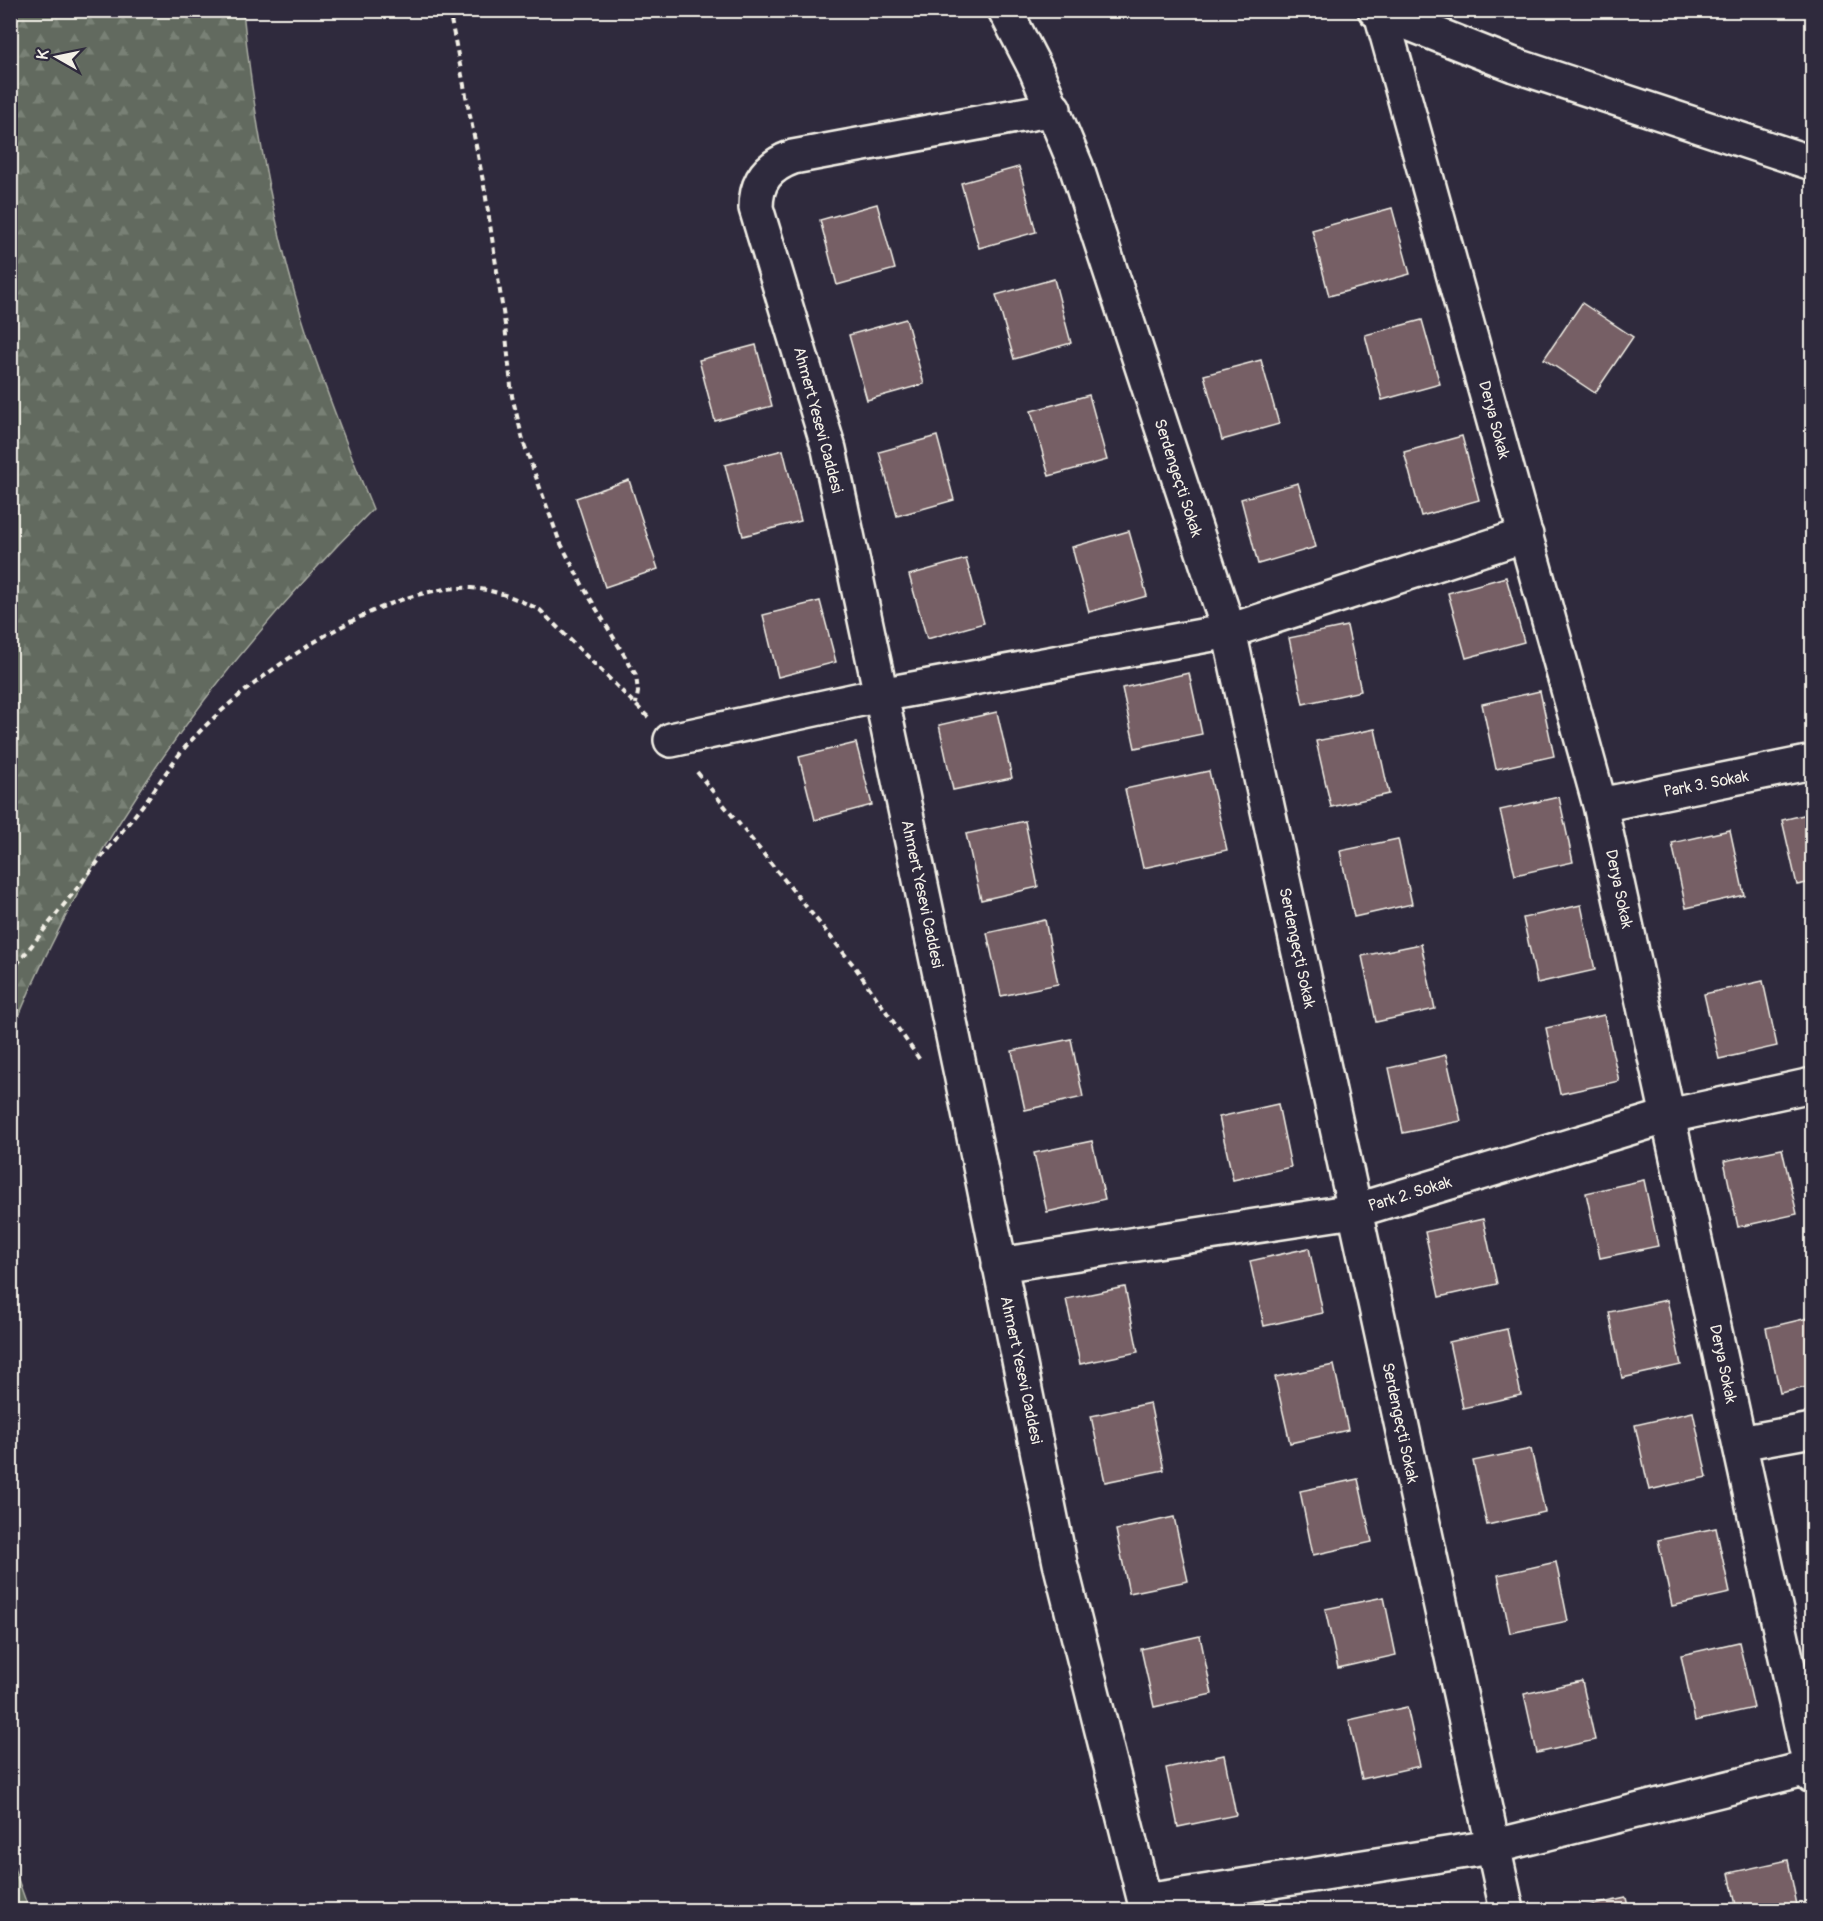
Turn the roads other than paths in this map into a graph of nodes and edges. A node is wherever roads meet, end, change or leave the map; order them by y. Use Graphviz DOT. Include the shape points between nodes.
graph roads {
  1 [pos="1005,10"];
  2 [pos="1378,12"];
  3 [pos="1054,110"];
  4 [pos="1812,163"];
  5 [pos="1526,535"];
  6 [pos="1229,631"];
  7 [pos="880,695"];
  8 [pos="671,740"];
  9 [pos="1812,762"];
  10 [pos="1600,805"];
  11 [pos="1812,1085"];
  12 [pos="1669,1116"];
  13 [pos="1354,1210"];
  14 [pos="999,1265"];
  15 [pos="1812,1430"];
  16 [pos="1740,1443"];
  17 [pos="1812,1770"];
  18 [pos="1492,1847"];
  19 [pos="1146,1906"];
  20 [pos="1507,1911"];
  1 -- 3 [label="street, Serdengeçti Sokak"];
  2 -- 4 [label="street" via="1514,65"];
  2 -- 5 [label="street, Derya Sokak"];
  3 -- 6 [label="street, Serdengeçti Sokak" via="1076,166"];
  3 -- 7 [label="street, Ahmert Yesevi Caddesi" via="793,158 768,171 756,195 756,208 829,449"];
  5 -- 6 [label="street"];
  5 -- 10 [label="street, Derya Sokak"];
  6 -- 7 [label="street"];
  6 -- 13 [label="street, Serdengeçti Sokak"];
  7 -- 8 [label="street"];
  7 -- 14 [label="street, Ahmert Yesevi Caddesi"];
  9 -- 10 [label="street, Park 3. Sokak"];
  10 -- 12 [label="street, Derya Sokak"];
  11 -- 12 [label="street, Park 2. Sokak"];
  12 -- 13 [label="street, Park 2. Sokak"];
  12 -- 16 [label="street, Derya Sokak"];
  13 -- 14 [label="street, Park 2. Sokak"];
  13 -- 18 [label="street, Serdengeçti Sokak"];
  14 -- 19 [label="street, Ahmert Yesevi Caddesi" via="1060,1563"];
  15 -- 16 [label="street"];
  16 -- 17 [label="street, Derya Sokak"];
  17 -- 18 [label="street"];
  18 -- 19 [label="street"];
  18 -- 20 [label="street, Serdengeçti Sokak"];
}
